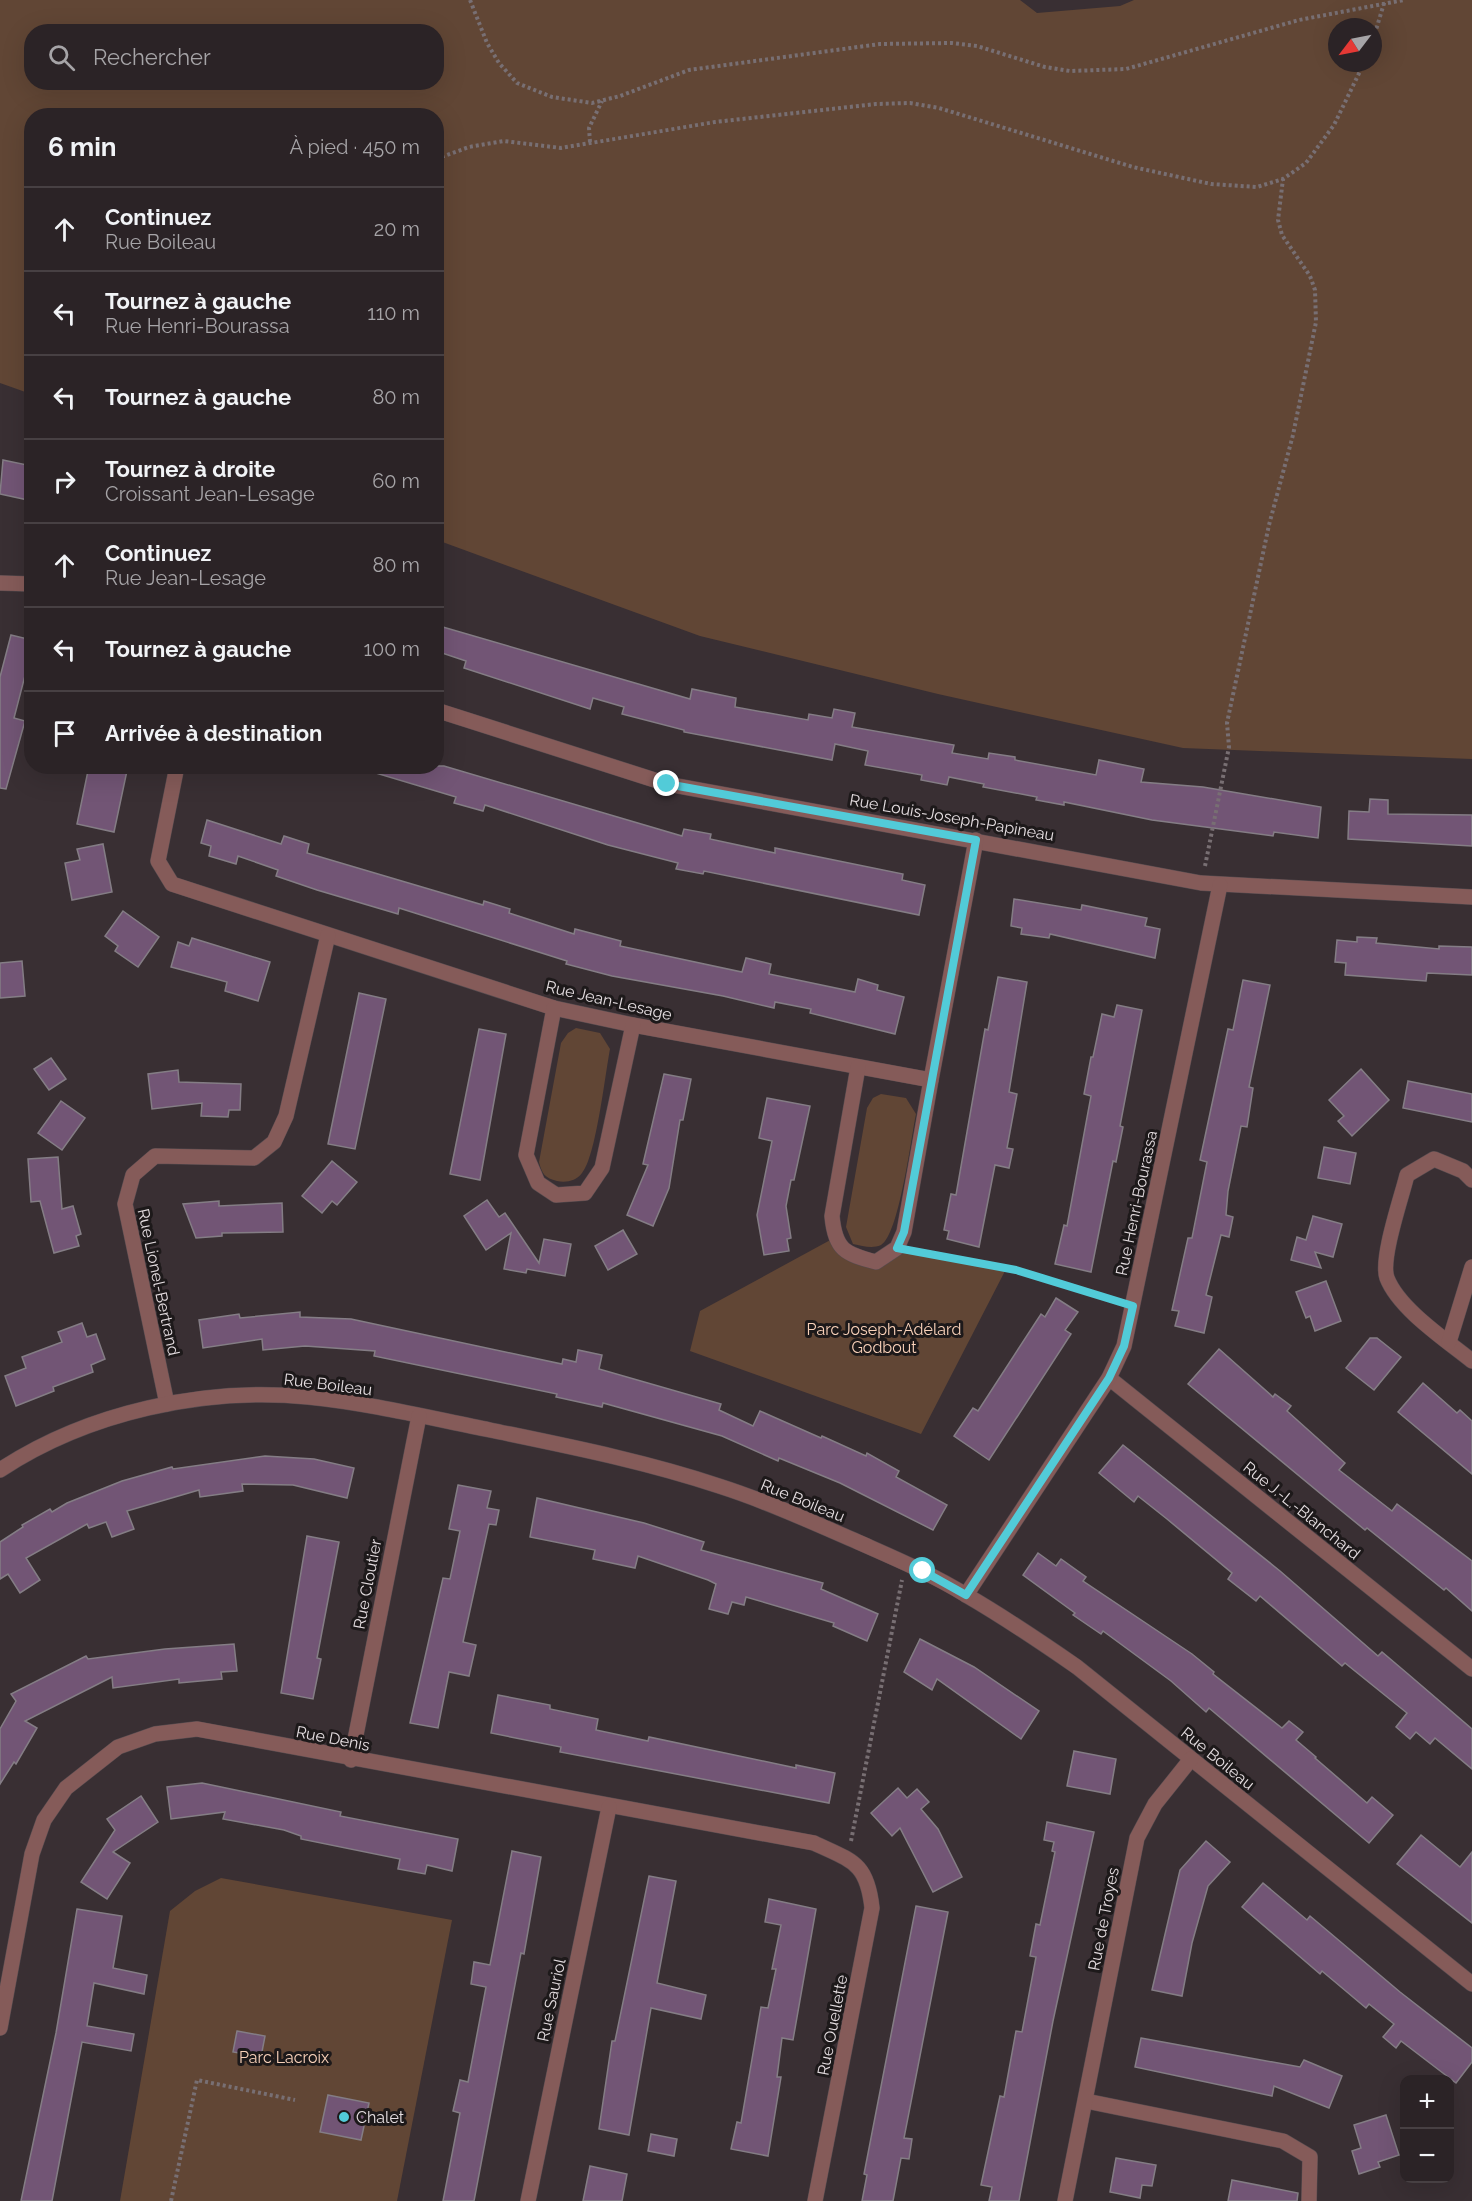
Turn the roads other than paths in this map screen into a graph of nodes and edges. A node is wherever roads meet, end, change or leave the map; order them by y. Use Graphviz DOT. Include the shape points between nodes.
graph roads {
  1 [pos="0,583"];
  2 [pos="24,584"];
  3 [pos="444,713"];
  4 [pos="175,774"];
  5 [pos="976,840"];
  6 [pos="1220,885"];
  7 [pos="1472,897"];
  8 [pos="328,935"];
  9 [pos="554,1008"];
  10 [pos="633,1025"];
  11 [pos="858,1067"];
  12 [pos="931,1080"];
  13 [pos="1472,1180"];
  14 [pos="1472,1267"];
  15 [pos="1449,1342"];
  16 [pos="1472,1361"];
  17 [pos="1109,1378"];
  18 [pos="167,1404"];
  19 [pos="419,1416"];
  20 [pos="0,1470"];
  21 [pos="966,1595"];
  22 [pos="1472,1669"];
  23 [pos="1191,1759"];
  24 [pos="351,1760"];
  25 [pos="609,1807"];
  26 [pos="853,1860"];
  27 [pos="1472,1984"];
  28 [pos="0,2028"];
  29 [pos="1086,2101"];
  30 [pos="528,2201"];
  31 [pos="815,2201"];
  32 [pos="1065,2201"];
  33 [pos="1309,2201"];
  1 -- 2 [label="street"];
  3 -- 5 [label="street, Rue Louis-Joseph-Papineau" via="667,784"];
  4 -- 8 [label="street, Rue Jean-Lesage" via="158,861 172,884"];
  5 -- 6 [label="street, Rue Louis-Joseph-Papineau"];
  5 -- 12 [label="street"];
  6 -- 7 [label="street, Rue Louis-Joseph-Papineau"];
  6 -- 17 [label="street, Rue Henri-Bourassa" via="1124,1346"];
  8 -- 9 [label="street, Rue Jean-Lesage"];
  8 -- 18 [label="street, Rue Lionel-Bertrand" via="286,1116 274,1142 254,1158 155,1156 132,1175 125,1204"];
  9 -- 10 [label="street, Rue Jean-Lesage"];
  9 -- 10 [label="street" via="526,1155 538,1183 556,1195 585,1192 602,1168"];
  10 -- 11 [label="street, Rue Jean-Lesage"];
  11 -- 12 [label="street, Rue Jean-Lesage"];
  11 -- 12 [label="street" via="832,1216 834,1238 849,1255 876,1262 897,1248 904,1232"];
  13 -- 15 [label="street" via="1463,1171 1434,1159 1407,1175 1390,1241 1386,1276 1400,1300"];
  14 -- 15 [label="street"];
  15 -- 16 [label="street"];
  17 -- 21 [label="street, Rue Henri-Bourassa"];
  17 -- 22 [label="street, Rue J.-L.-Blanchard"];
  18 -- 19 [label="street, Rue Boileau" via="228,1396 308,1397"];
  18 -- 20 [label="street, Rue Boileau" via="83,1429"];
  19 -- 21 [label="street, Rue Boileau" via="616,1456 720,1486 923,1571"];
  19 -- 24 [label="street, Rue Cloutier"];
  21 -- 23 [label="street, Rue Boileau" via="1077,1667"];
  23 -- 27 [label="street, Rue Boileau"];
  23 -- 29 [label="street, Rue de Troyes" via="1155,1804 1137,1838"];
  24 -- 25 [label="street, Rue Denis"];
  24 -- 28 [label="street, Rue Denis" via="197,1729 154,1734 118,1747 66,1788 44,1820 32,1854"];
  25 -- 26 [label="street, Rue Denis" via="814,1843"];
  25 -- 30 [label="street, Rue Sauriol"];
  26 -- 31 [label="street, Rue Ouellette" via="870,1891 872,1908"];
  29 -- 32 [label="street, Rue de Troyes"];
  29 -- 33 [label="street" via="1283,2141 1310,2157"];
}
